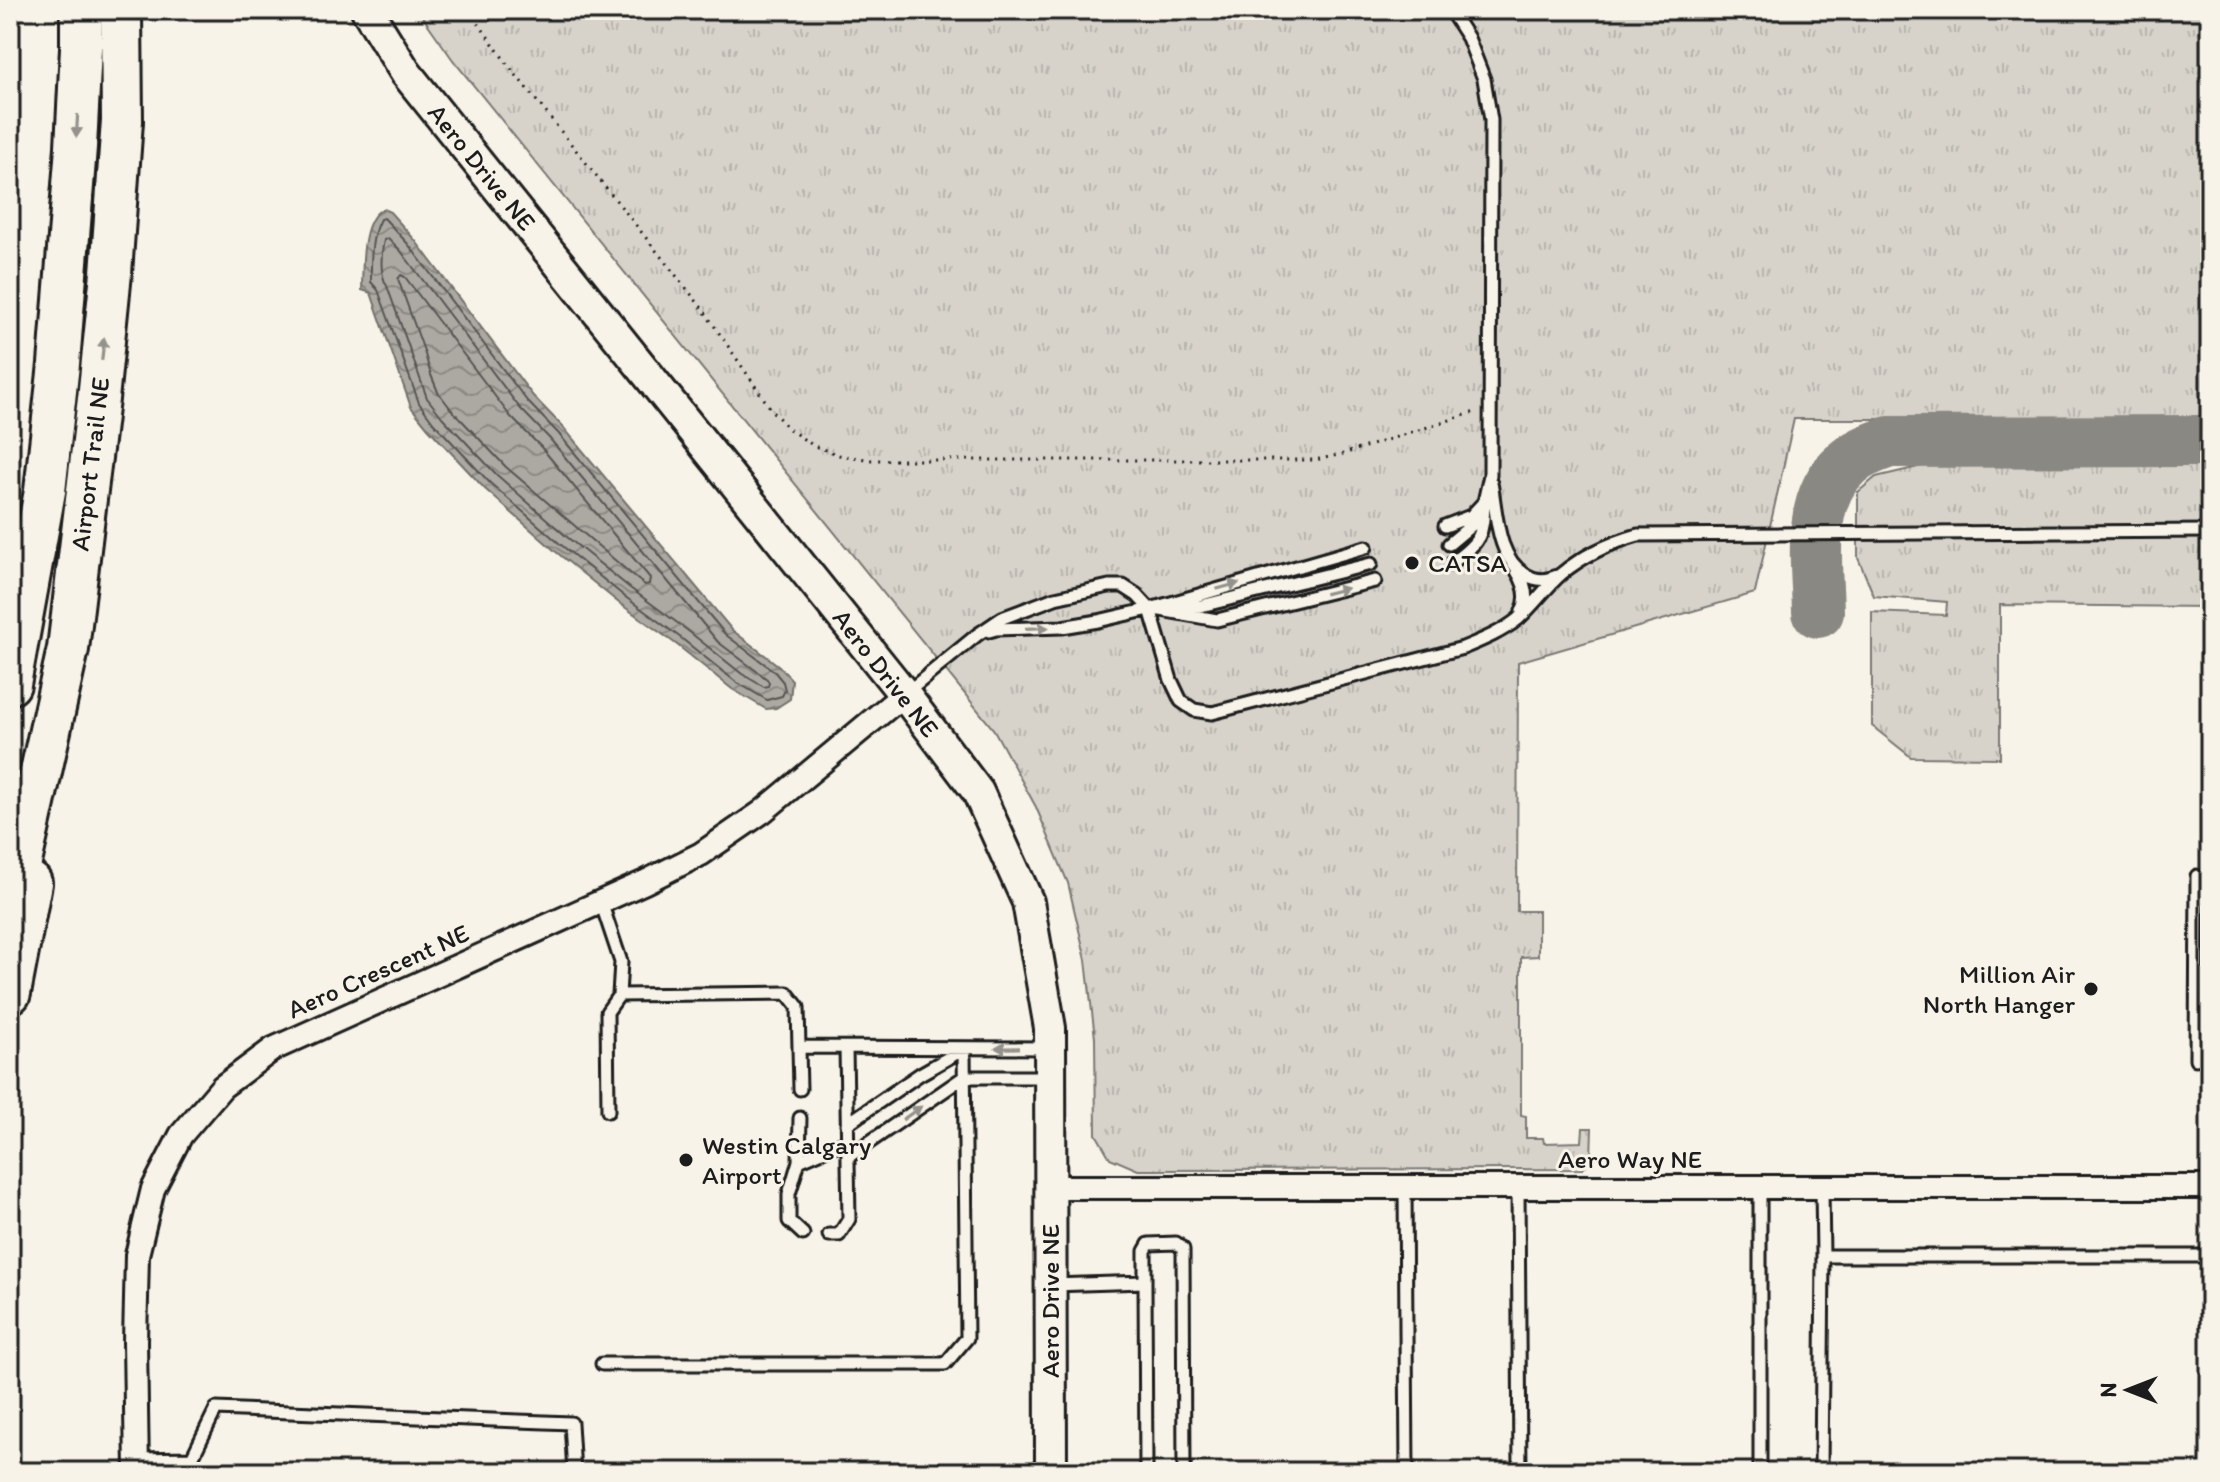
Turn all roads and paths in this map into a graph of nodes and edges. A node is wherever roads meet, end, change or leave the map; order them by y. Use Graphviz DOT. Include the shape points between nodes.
graph roads {
  1 [pos="121,10"];
  2 [pos="131,10"];
  3 [pos="367,10"];
  4 [pos="469,10"];
  5 [pos="1450,10"];
  6 [pos="80,23"];
  7 [pos="122,121"];
  8 [pos="1490,408"];
  9 [pos="1490,475"];
  10 [pos="45,491"];
  11 [pos="1482,504"];
  12 [pos="1445,526"];
  13 [pos="2210,531"];
  14 [pos="1449,544"];
  15 [pos="1366,547"];
  16 [pos="1454,561"];
  17 [pos="1371,564"];
  18 [pos="1515,567"];
  19 [pos="1561,574"];
  20 [pos="1375,581"];
  21 [pos="1150,609"];
  22 [pos="1517,619"];
  23 [pos="977,635"];
  24 [pos="10,645"];
  25 [pos="68,649"];
  26 [pos="10,684"];
  27 [pos="904,694"];
  28 [pos="2197,876"];
  29 [pos="601,902"];
  30 [pos="10,912"];
  31 [pos="10,993"];
  32 [pos="619,995"];
  33 [pos="800,1047"];
  34 [pos="846,1048"];
  35 [pos="964,1049"];
  36 [pos="2196,1059"];
  37 [pos="1050,1062"];
  38 [pos="964,1077"];
  39 [pos="800,1089"];
  40 [pos="608,1111"];
  41 [pos="800,1118"];
  42 [pos="847,1124"];
  43 [pos="848,1140"];
  44 [pos="848,1157"];
  45 [pos="799,1161"];
  46 [pos="1050,1187"];
  47 [pos="1405,1187"];
  48 [pos="1518,1187"];
  49 [pos="1760,1187"];
  50 [pos="1822,1187"];
  51 [pos="2210,1187"];
  52 [pos="803,1234"];
  53 [pos="829,1235"];
  54 [pos="1823,1256"];
  55 [pos="2210,1256"];
  56 [pos="1145,1282"];
  57 [pos="1050,1285"];
  58 [pos="602,1364"];
  59 [pos="192,1458"];
  60 [pos="137,1466"];
  61 [pos="196,1472"];
  62 [pos="574,1472"];
  63 [pos="1051,1472"];
  64 [pos="1146,1472"];
  65 [pos="1184,1472"];
  66 [pos="1407,1472"];
  67 [pos="1520,1472"];
  68 [pos="1760,1472"];
  69 [pos="1821,1472"];
  1 -- 7 [label="highway, Airport Trail NE"];
  2 -- 7 [label="highway"];
  3 -- 27 [label="street, Aero Drive NE" via="406,73"];
  4 -- 8 [label="path" via="702,308 773,412 790,430 826,451 872,460 1315,460"];
  5 -- 8 [label="lane" via="1479,65 1491,120"];
  6 -- 10 [label="highway, Airport Trail NE, one-way" via="76,147"];
  25 -- 7 [label="highway, Airport Trail NE, one-way" via="111,273"];
  8 -- 9 [label="lane"];
  9 -- 11 [label="lane"];
  9 -- 18 [label="lane" via="1504,549"];
  10 -- 24 [label="highway"];
  10 -- 26 [label="highway, Airport Trail NE"];
  11 -- 12 [label="lane" via="1471,516"];
  11 -- 14 [label="lane" via="1473,524"];
  11 -- 16 [label="lane" via="1483,529 1473,547"];
  13 -- 19 [label="lane" via="1638,535 1612,543"];
  21 -- 15 [label="lane, one-way"];
  17 -- 21 [label="lane" via="1201,606"];
  18 -- 19 [label="lane" via="1546,580"];
  18 -- 22 [label="lane" via="1526,595"];
  19 -- 22 [label="lane"];
  21 -- 20 [label="lane, one-way" via="1217,620"];
  21 -- 22 [label="lane" via="1181,701 1212,713 1463,648"];
  23 -- 21 [label="lane, one-way" via="996,629 1062,627"];
  21 -- 23 [label="lane" via="1123,586 1109,586 1041,603 1002,618"];
  23 -- 27 [label="lane"];
  25 -- 30 [label="highway, Airport Trail NE"];
  25 -- 31 [label="highway"];
  27 -- 29 [label="street, Aero Crescent NE" via="762,812 701,854"];
  27 -- 37 [label="street, Aero Drive NE" via="978,792 1028,902 1050,1028"];
  28 -- 36 [label="lane"];
  29 -- 32 [label="lane" via="621,962"];
  29 -- 60 [label="street, Aero Crescent NE" via="273,1049 222,1087 181,1135 153,1189 137,1255"];
  32 -- 33 [label="lane" via="787,993 798,1007"];
  32 -- 40 [label="lane" via="607,1012"];
  33 -- 34 [label="lane"];
  33 -- 39 [label="lane"];
  34 -- 35 [label="lane"];
  34 -- 42 [label="lane"];
  37 -- 35 [label="lane, one-way"];
  35 -- 38 [label="lane"];
  35 -- 42 [label="lane"];
  37 -- 38 [label="lane"];
  37 -- 46 [label="street, Aero Drive NE"];
  44 -- 38 [label="lane, one-way"];
  38 -- 58 [label="lane" via="967,1338 945,1364"];
  41 -- 45 [label="lane"];
  42 -- 43 [label="lane"];
  43 -- 44 [label="lane"];
  43 -- 45 [label="lane"];
  44 -- 53 [label="lane" via="849,1219 839,1235"];
  45 -- 52 [label="lane" via="789,1194 789,1221"];
  46 -- 47 [label="street, Aero Way NE"];
  46 -- 57 [label="street, Aero Drive NE"];
  47 -- 48 [label="street, Aero Way NE"];
  47 -- 66 [label="lane"];
  48 -- 49 [label="street, Aero Way NE"];
  48 -- 67 [label="lane"];
  49 -- 50 [label="street, Aero Way NE"];
  49 -- 68 [label="lane"];
  50 -- 51 [label="street, Aero Way NE"];
  50 -- 54 [label="lane"];
  54 -- 55 [label="lane"];
  54 -- 69 [label="lane"];
  56 -- 57 [label="lane"];
  56 -- 64 [label="lane"];
  56 -- 65 [label="lane" via="1149,1244 1176,1243 1183,1249"];
  57 -- 63 [label="street, Aero Drive NE"];
  59 -- 60 [label="lane"];
  59 -- 61 [label="lane"];
  59 -- 62 [label="lane" via="216,1409 571,1423"];
}
